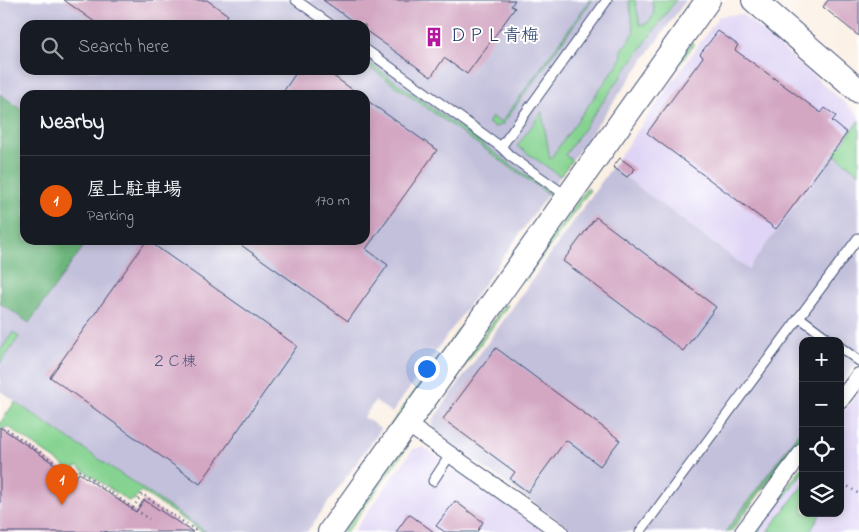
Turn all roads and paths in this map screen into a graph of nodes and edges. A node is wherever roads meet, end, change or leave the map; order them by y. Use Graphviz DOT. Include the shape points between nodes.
graph roads {
  1 [pos="296,0"];
  2 [pos="607,0"];
  3 [pos="708,0"];
  4 [pos="754,0"];
  5 [pos="324,20"];
  6 [pos="370,53"];
  7 [pos="859,91"];
  8 [pos="501,147"];
  9 [pos="568,197"];
  10 [pos="858,238"];
  11 [pos="799,317"];
  12 [pos="826,337"];
  13 [pos="844,350"];
  14 [pos="859,361"];
  15 [pos="859,376"];
  16 [pos="844,396"];
  17 [pos="407,424"];
  18 [pos="7,429"];
  19 [pos="450,455"];
  20 [pos="799,456"];
  21 [pos="433,481"];
  22 [pos="844,485"];
  23 [pos="859,494"];
  24 [pos="133,508"];
  25 [pos="149,519"];
  26 [pos="198,532"];
  27 [pos="330,532"];
  28 [pos="560,532"];
  29 [pos="640,532"];
  30 [pos="743,532"];
  1 -- 5 [label="lane"];
  2 -- 8 [label="lane"];
  3 -- 9 [label="street"];
  4 -- 7 [label="street"];
  6 -- 8 [label="lane"];
  8 -- 9 [label="lane"];
  9 -- 17 [label="street"];
  10 -- 11 [label="lane"];
  11 -- 12 [label="lane"];
  11 -- 29 [label="lane"];
  13 -- 14 [label="lane"];
  15 -- 16 [label="street"];
  17 -- 19 [label="street"];
  17 -- 27 [label="street"];
  18 -- 24 [label="path" via="74,475 77,470"];
  19 -- 21 [label="lane"];
  19 -- 28 [label="street"];
  20 -- 30 [label="street"];
  22 -- 23 [label="path"];
  24 -- 25 [label="path"];
  24 -- 26 [label="path" via="142,494"];
}
